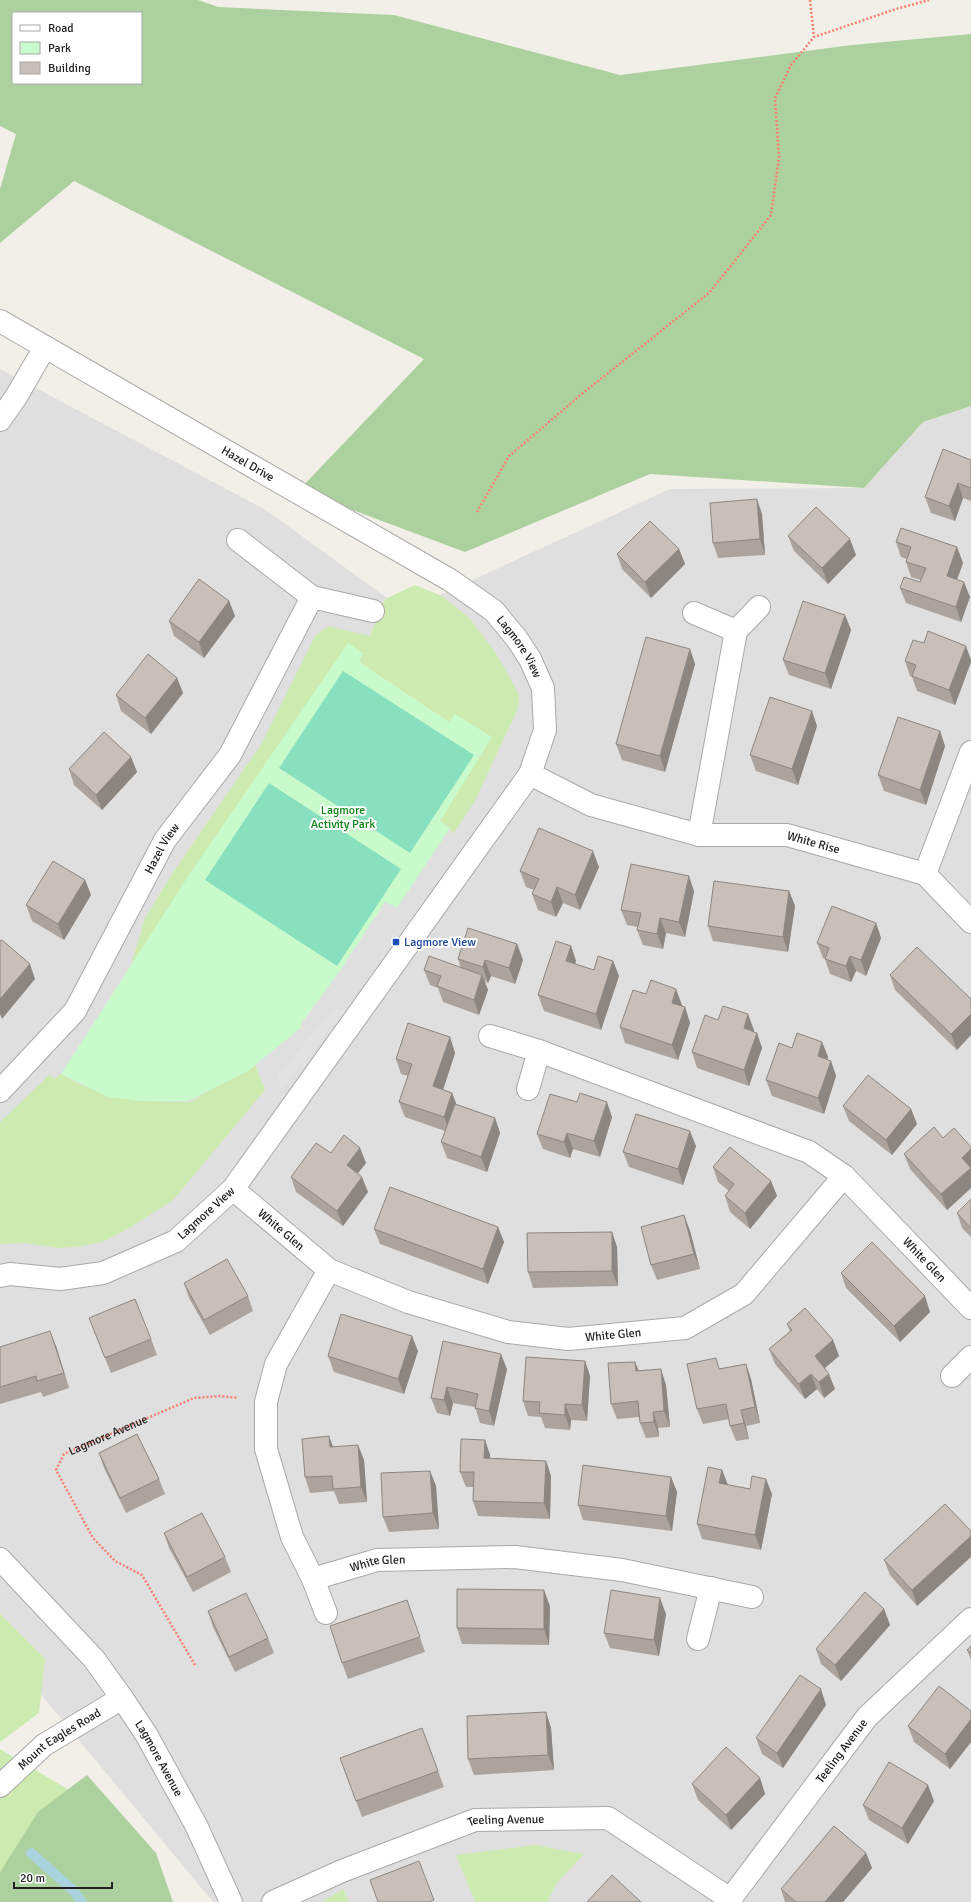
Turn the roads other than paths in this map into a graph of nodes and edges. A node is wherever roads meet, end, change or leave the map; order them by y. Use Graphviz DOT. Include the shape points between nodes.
graph roads {
  1 [pos="0,321"];
  2 [pos="45,347"];
  3 [pos="0,420"];
  4 [pos="238,540"];
  5 [pos="312,597"];
  6 [pos="759,607"];
  7 [pos="373,611"];
  8 [pos="494,611"];
  9 [pos="694,613"];
  10 [pos="736,631"];
  11 [pos="971,752"];
  12 [pos="530,774"];
  13 [pos="699,836"];
  14 [pos="925,874"];
  15 [pos="971,922"];
  16 [pos="490,1036"];
  17 [pos="539,1051"];
  18 [pos="528,1088"];
  19 [pos="0,1091"];
  20 [pos="844,1176"];
  21 [pos="234,1189"];
  22 [pos="329,1270"];
  23 [pos="0,1276"];
  24 [pos="971,1308"];
  25 [pos="971,1356"];
  26 [pos="952,1376"];
  27 [pos="0,1559"];
  28 [pos="313,1579"];
  29 [pos="711,1588"];
  30 [pos="752,1597"];
  31 [pos="326,1613"];
  32 [pos="971,1619"];
  33 [pos="698,1639"];
  34 [pos="122,1698"];
  35 [pos="0,1786"];
  36 [pos="729,1900"];
  37 [pos="231,1902"];
  38 [pos="273,1902"];
  1 -- 2 [label="street, Hazel Drive"];
  2 -- 3 [label="street"];
  2 -- 8 [label="street, Hazel Drive" via="450,580"];
  4 -- 5 [label="street"];
  5 -- 7 [label="street"];
  5 -- 19 [label="street, Hazel View" via="230,755 165,840 75,1011"];
  6 -- 10 [label="street"];
  8 -- 12 [label="street, Lagmore View" via="530,659 543,688 545,730"];
  9 -- 10 [label="street"];
  10 -- 13 [label="street"];
  11 -- 14 [label="street"];
  12 -- 13 [label="street, White Rise" via="591,806"];
  12 -- 21 [label="street, Lagmore View"];
  13 -- 14 [label="street, White Rise" via="787,836"];
  14 -- 15 [label="street"];
  16 -- 17 [label="street, White Glen"];
  17 -- 18 [label="street"];
  17 -- 20 [label="street, White Glen" via="809,1152"];
  20 -- 22 [label="street, White Glen" via="744,1294 685,1328 568,1339 508,1332 408,1302"];
  20 -- 24 [label="street, White Glen"];
  21 -- 22 [label="street, White Glen"];
  21 -- 23 [label="street, Lagmore View" via="176,1241 103,1273 60,1279 10,1274"];
  22 -- 28 [label="street" via="276,1364 266,1402 266,1449 292,1537"];
  25 -- 26 [label="street"];
  27 -- 34 [label="street, Lagmore Avenue" via="94,1660"];
  28 -- 29 [label="street, White Glen" via="377,1560 515,1557 622,1570"];
  28 -- 31 [label="street"];
  29 -- 30 [label="street, White Glen"];
  29 -- 33 [label="street"];
  32 -- 36 [label="street, Teeling Avenue" via="867,1717"];
  34 -- 35 [label="street, Mount Eagles Road" via="44,1745"];
  34 -- 37 [label="street, Lagmore Avenue" via="146,1734 196,1825"];
  36 -- 38 [label="street, Teeling Avenue" via="608,1818 475,1820 342,1870"];
}
